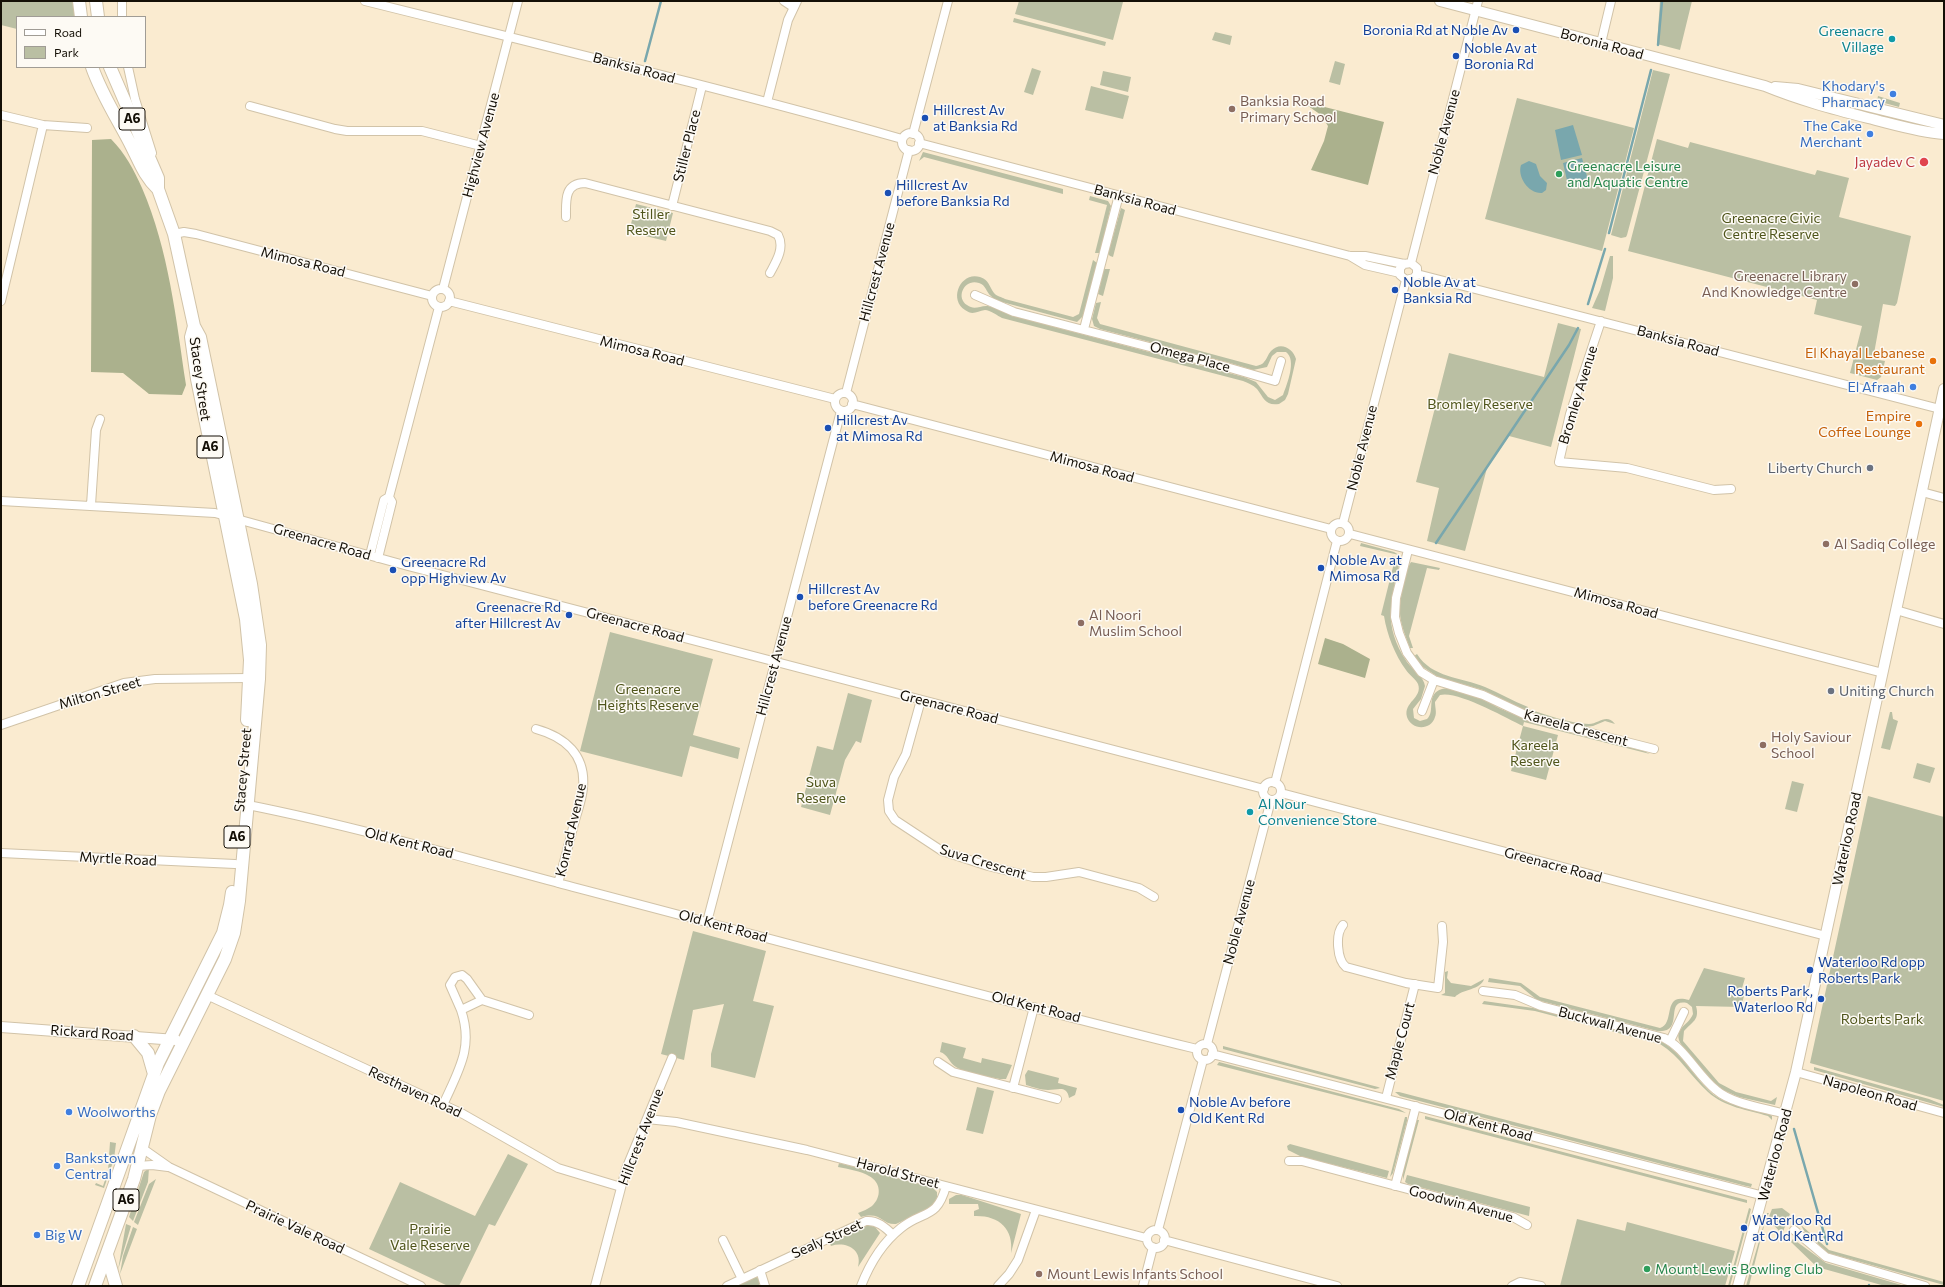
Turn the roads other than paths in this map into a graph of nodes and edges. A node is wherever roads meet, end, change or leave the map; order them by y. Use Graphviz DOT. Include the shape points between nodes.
graph roads {
  1 [pos="79,1"];
  2 [pos="96,1"];
  3 [pos="122,1"];
  4 [pos="365,1"];
  5 [pos="518,1"];
  6 [pos="784,1"];
  7 [pos="948,1"];
  8 [pos="1440,1"];
  9 [pos="1611,1"];
  10 [pos="795,4"];
  11 [pos="1477,6"];
  12 [pos="81,16"];
  13 [pos="98,16"];
  14 [pos="122,16"];
  15 [pos="509,37"];
  16 [pos="1601,43"];
  17 [pos="92,68"];
  18 [pos="110,68"];
  19 [pos="128,68"];
  20 [pos="702,86"];
  21 [pos="1765,86"];
  22 [pos="767,102"];
  23 [pos="250,106"];
  24 [pos="1,114"];
  25 [pos="1944,125"];
  26 [pos="43,126"];
  27 [pos="87,128"];
  28 [pos="913,134"];
  29 [pos="1944,134"];
  30 [pos="902,140"];
  31 [pos="920,143"];
  32 [pos="481,146"];
  33 [pos="909,150"];
  34 [pos="155,170"];
  35 [pos="158,189"];
  36 [pos="1119,195"];
  37 [pos="672,206"];
  38 [pos="566,217"];
  39 [pos="174,234"];
  40 [pos="1350,256"];
  41 [pos="1407,263"];
  42 [pos="770,273"];
  43 [pos="1400,273"];
  44 [pos="1417,274"];
  45 [pos="1406,280"];
  46 [pos="443,289"];
  47 [pos="975,295"];
  48 [pos="432,296"];
  49 [pos="450,300"];
  50 [pos="1,301"];
  51 [pos="438,307"];
  52 [pos="1601,321"];
  53 [pos="194,326"];
  54 [pos="1084,329"];
  55 [pos="1281,361"];
  56 [pos="1944,389"];
  57 [pos="846,393"];
  58 [pos="835,399"];
  59 [pos="852,404"];
  60 [pos="1940,409"];
  61 [pos="841,411"];
  62 [pos="100,419"];
  63 [pos="1731,489"];
  64 [pos="1922,492"];
  65 [pos="1944,498"];
  66 [pos="1,501"];
  67 [pos="90,505"];
  68 [pos="224,515"];
  69 [pos="237,518"];
  70 [pos="1343,523"];
  71 [pos="1332,529"];
  72 [pos="1350,534"];
  73 [pos="1338,541"];
  74 [pos="1408,550"];
  75 [pos="374,557"];
  76 [pos="1896,610"];
  77 [pos="1944,624"];
  78 [pos="775,662"];
  79 [pos="1883,673"];
  80 [pos="250,678"];
  81 [pos="1434,680"];
  82 [pos="921,700"];
  83 [pos="1422,711"];
  84 [pos="1,725"];
  85 [pos="536,729"];
  86 [pos="1654,749"];
  87 [pos="1275,783"];
  88 [pos="1264,789"];
  89 [pos="1281,794"];
  90 [pos="1271,800"];
  91 [pos="248,805"];
  92 [pos="1,853"];
  93 [pos="235,864"];
  94 [pos="558,883"];
  95 [pos="1154,897"];
  96 [pos="707,922"];
  97 [pos="1343,925"];
  98 [pos="1442,926"];
  99 [pos="1826,936"];
  100 [pos="1415,984"];
  101 [pos="1483,991"];
  102 [pos="209,996"];
  103 [pos="482,1000"];
  104 [pos="1034,1007"];
  105 [pos="461,1010"];
  106 [pos="1684,1012"];
  107 [pos="529,1015"];
  108 [pos="4,1028"];
  109 [pos="134,1036"];
  110 [pos="169,1038"];
  111 [pos="1670,1040"];
  112 [pos="184,1041"];
  113 [pos="1206,1044"];
  114 [pos="1197,1048"];
  115 [pos="1212,1054"];
  116 [pos="672,1058"];
  117 [pos="1203,1060"];
  118 [pos="938,1062"];
  119 [pos="1796,1072"];
  120 [pos="154,1074"];
  121 [pos="1013,1088"];
  122 [pos="1386,1098"];
  123 [pos="1057,1099"];
  124 [pos="443,1105"];
  125 [pos="1416,1106"];
  126 [pos="1944,1113"];
  127 [pos="1786,1114"];
  128 [pos="647,1119"];
  129 [pos="142,1148"];
  130 [pos="1289,1161"];
  131 [pos="137,1166"];
  132 [pos="168,1167"];
  133 [pos="946,1186"];
  134 [pos="1395,1186"];
  135 [pos="621,1187"];
  136 [pos="1764,1196"];
  137 [pos="1036,1210"];
  138 [pos="1527,1225"];
  139 [pos="1158,1230"];
  140 [pos="1794,1230"];
  141 [pos="893,1235"];
  142 [pos="1146,1238"];
  143 [pos="723,1240"];
  144 [pos="1164,1240"];
  145 [pos="1153,1247"];
  146 [pos="107,1255"];
  147 [pos="760,1270"];
  148 [pos="742,1279"];
  149 [pos="78,1286"];
  150 [pos="95,1286"];
  151 [pos="116,1286"];
  152 [pos="421,1286"];
  153 [pos="595,1286"];
  154 [pos="727,1286"];
  155 [pos="765,1286"];
  156 [pos="860,1286"];
  157 [pos="998,1286"];
  158 [pos="1143,1286"];
  159 [pos="1337,1286"];
  160 [pos="1512,1286"];
  161 [pos="1540,1286"];
  162 [pos="1738,1286"];
  163 [pos="1925,1286"];
  1 -- 12 [label="highway"];
  2 -- 13 [label="highway"];
  3 -- 14 [label="street"];
  4 -- 15 [label="street, Banksia Road"];
  5 -- 15 [label="street, Highview Avenue"];
  6 -- 10 [label="street"];
  7 -- 28 [label="street"];
  8 -- 11 [label="main road, Boronia Road"];
  9 -- 16 [label="street"];
  10 -- 22 [label="street" via="788,20"];
  11 -- 16 [label="main road, Boronia Road"];
  11 -- 41 [label="street, Noble Avenue"];
  15 -- 20 [label="street, Banksia Road"];
  15 -- 32 [label="street, Highview Avenue"];
  16 -- 21 [label="main road, Boronia Road"];
  17 -- 35 [label="highway, Stacey Street / A6" via="108,104 148,180"];
  18 -- 34 [label="highway, Stacey Street / A6"];
  19 -- 34 [label="street, Stacey Street"];
  20 -- 22 [label="street, Banksia Road"];
  20 -- 37 [label="street, Stiller Place"];
  21 -- 25 [label="main road, Boronia Road" via="1798,89"];
  21 -- 29 [label="main road, Boronia Road" via="1795,98 1841,111"];
  22 -- 30 [label="street, Banksia Road"];
  23 -- 32 [label="street" via="335,129 422,131"];
  24 -- 26 [label="street"];
  26 -- 27 [label="street"];
  26 -- 50 [label="street"];
  28 -- 30 [label="street" via="906,135"];
  28 -- 31 [label="street" via="918,136"];
  30 -- 33 [label="street" via="903,145"];
  31 -- 33 [label="street" via="917,148"];
  31 -- 36 [label="street, Banksia Road"];
  32 -- 46 [label="street, Highview Avenue"];
  33 -- 57 [label="street, Hillcrest Avenue"];
  34 -- 35 [label="highway, Stacey Street / A6"];
  35 -- 39 [label="highway, Stacey Street / A6"];
  36 -- 40 [label="street, Banksia Road"];
  36 -- 54 [label="street"];
  37 -- 38 [label="street" via="576,181 568,196"];
  37 -- 42 [label="street" via="780,233 779,253"];
  39 -- 48 [label="street, Mimosa Road" via="196,234"];
  39 -- 53 [label="highway, Stacey Street / A6"];
  40 -- 41 [label="street, Banksia Road"];
  40 -- 43 [label="street, Banksia Road" via="1365,265"];
  41 -- 43 [label="street" via="1400,268"];
  41 -- 44 [label="street" via="1416,268"];
  43 -- 45 [label="street"];
  44 -- 45 [label="street" via="1411,280"];
  44 -- 52 [label="street, Banksia Road"];
  45 -- 70 [label="street, Noble Avenue"];
  46 -- 48 [label="street" via="437,290"];
  46 -- 49 [label="street" via="449,294"];
  47 -- 54 [label="street, Omega Place" via="1006,309"];
  48 -- 51 [label="street" via="433,303"];
  49 -- 51 [label="street" via="445,306"];
  49 -- 58 [label="street, Mimosa Road"];
  51 -- 75 [label="street" via="389,496 392,502"];
  52 -- 60 [label="street, Banksia Road"];
  52 -- 63 [label="street, Bromley Avenue" via="1570,414 1559,462 1627,468 1714,490"];
  53 -- 68 [label="highway, Stacey Street / A6" via="191,337 197,379"];
  53 -- 69 [label="highway, Stacey Street / A6" via="200,337"];
  54 -- 55 [label="street, Omega Place" via="1275,382"];
  56 -- 60 [label="main road, Waterloo Road"];
  57 -- 58 [label="street"];
  57 -- 59 [label="street" via="852,398"];
  58 -- 61 [label="street" via="835,405"];
  59 -- 61 [label="street" via="847,410"];
  59 -- 71 [label="street, Mimosa Road"];
  60 -- 64 [label="main road, Waterloo Road"];
  61 -- 78 [label="street, Hillcrest Avenue"];
  62 -- 67 [label="street" via="96,430"];
  64 -- 65 [label="street"];
  64 -- 76 [label="main road, Waterloo Road"];
  66 -- 67 [label="street, Greenacre Road"];
  67 -- 68 [label="street, Greenacre Road" via="206,511"];
  68 -- 69 [label="street, Greenacre Road"];
  68 -- 80 [label="highway, Stacey Street / A6" via="246,619"];
  69 -- 75 [label="street, Greenacre Road"];
  69 -- 91 [label="highway, Stacey Street / A6" via="260,645"];
  70 -- 71 [label="street" via="1337,523"];
  70 -- 72 [label="street" via="1348,526"];
  71 -- 73 [label="street" via="1331,535"];
  72 -- 73 [label="street" via="1344,541"];
  72 -- 74 [label="street, Mimosa Road"];
  73 -- 87 [label="street"];
  74 -- 79 [label="street, Mimosa Road"];
  74 -- 81 [label="street, Kareela Crescent" via="1396,598 1396,623 1410,658 1421,672"];
  75 -- 78 [label="street, Greenacre Road"];
  76 -- 77 [label="street"];
  76 -- 79 [label="main road, Waterloo Road"];
  78 -- 82 [label="street, Greenacre Road"];
  78 -- 96 [label="street, Hillcrest Avenue"];
  79 -- 99 [label="main road, Waterloo Road"];
  80 -- 84 [label="street, Milton Street" via="155,679 124,684"];
  80 -- 93 [label="highway, Stacey Street / A6"];
  81 -- 83 [label="street"];
  81 -- 86 [label="street, Kareela Crescent" via="1476,692 1532,718"];
  82 -- 88 [label="street, Greenacre Road"];
  82 -- 95 [label="street, Suva Crescent" via="906,754 896,773 888,800 889,811 895,820 942,852 988,866 1032,877 1080,872 1139,888"];
  85 -- 94 [label="street, Konrad Avenue" via="564,741 576,756 582,772 582,792"];
  87 -- 88 [label="street" via="1269,783"];
  87 -- 89 [label="street" via="1279,786"];
  88 -- 90 [label="street" via="1264,795"];
  89 -- 90 [label="street"];
  89 -- 99 [label="street, Greenacre Road"];
  90 -- 113 [label="street, Noble Avenue"];
  91 -- 94 [label="street, Old Kent Road" via="336,824"];
  91 -- 102 [label="highway, Stacey Street / A6" via="234,932 226,960"];
  92 -- 93 [label="street, Myrtle Road"];
  93 -- 110 [label="highway, Stacey Street / A6" via="230,905 223,933"];
  94 -- 96 [label="street, Old Kent Road"];
  96 -- 104 [label="street, Old Kent Road"];
  97 -- 100 [label="street" via="1339,934 1340,954 1346,967"];
  98 -- 100 [label="street" via="1443,942 1438,988"];
  99 -- 119 [label="main road, Waterloo Road"];
  100 -- 122 [label="street, Maple Court"];
  101 -- 111 [label="street, Buckwall Avenue" via="1514,995 1535,1004"];
  102 -- 112 [label="highway, Stacey Street / A6"];
  102 -- 124 [label="street, Resthaven Road"];
  103 -- 105 [label="street"];
  103 -- 105 [label="street" via="467,979 462,975 455,977 450,985"];
  103 -- 107 [label="street"];
  104 -- 114 [label="street, Old Kent Road"];
  104 -- 121 [label="street"];
  105 -- 124 [label="street" via="466,1028 466,1051"];
  106 -- 111 [label="street"];
  108 -- 109 [label="main road, Rickard Road"];
  109 -- 110 [label="main road, Rickard Road"];
  109 -- 120 [label="highway" via="148,1054"];
  110 -- 112 [label="main road, Rickard Road"];
  110 -- 120 [label="highway, Stacey Street / A6"];
  111 -- 127 [label="street, Buckwall Avenue" via="1721,1094"];
  112 -- 129 [label="highway, Stacey Street / A6" via="150,1115"];
  113 -- 114 [label="street"];
  113 -- 115 [label="street" via="1211,1046"];
  114 -- 117 [label="street" via="1198,1056"];
  115 -- 117 [label="street" via="1210,1058"];
  115 -- 122 [label="street, Old Kent Road"];
  116 -- 128 [label="street, Hillcrest Avenue"];
  117 -- 139 [label="street"];
  118 -- 121 [label="street" via="953,1072"];
  119 -- 126 [label="street, Napoleon Road"];
  119 -- 127 [label="main road, Waterloo Road"];
  120 -- 149 [label="highway, Stacey Street / A6"];
  121 -- 123 [label="street"];
  122 -- 125 [label="street, Old Kent Road"];
  124 -- 135 [label="street, Resthaven Road" via="471,1118 558,1168"];
  125 -- 134 [label="street, Goodwin Avenue"];
  125 -- 136 [label="street, Old Kent Road"];
  127 -- 136 [label="main road, Waterloo Road"];
  128 -- 133 [label="street, Harold Street" via="676,1122 763,1140"];
  128 -- 135 [label="street, Hillcrest Avenue"];
  129 -- 131 [label="highway, Stacey Street / A6"];
  129 -- 132 [label="street, Prairie Vale Road"];
  130 -- 134 [label="street, Goodwin Avenue" via="1302,1161"];
  131 -- 132 [label="street, Prairie Vale Road"];
  131 -- 146 [label="highway, Stacey Street / A6"];
  132 -- 152 [label="street, Prairie Vale Road"];
  133 -- 137 [label="street, Harold Street"];
  133 -- 141 [label="street" via="942,1202 937,1208 909,1222"];
  134 -- 138 [label="street, Goodwin Avenue" via="1513,1217"];
  135 -- 153 [label="street, Hillcrest Avenue"];
  136 -- 162 [label="main road, Waterloo Road"];
  137 -- 142 [label="street, Harold Street"];
  137 -- 157 [label="street" via="1018,1260"];
  139 -- 142 [label="street" via="1150,1231"];
  139 -- 144 [label="street" via="1163,1233"];
  140 -- 163 [label="street" via="1826,1258"];
  141 -- 147 [label="street, Sealy Street" via="878,1223 866,1221"];
  141 -- 156 [label="street" via="875,1256"];
  142 -- 145 [label="street"];
  143 -- 148 [label="street"];
  144 -- 145 [label="street" via="1162,1246"];
  144 -- 159 [label="street"];
  145 -- 158 [label="street"];
  146 -- 150 [label="highway, Stacey Street / A6"];
  146 -- 151 [label="highway"];
  147 -- 148 [label="street, Sealy Street"];
  147 -- 155 [label="street"];
  148 -- 154 [label="street, Sealy Street"];
  160 -- 161 [label="street" via="1520,1282"];
}
